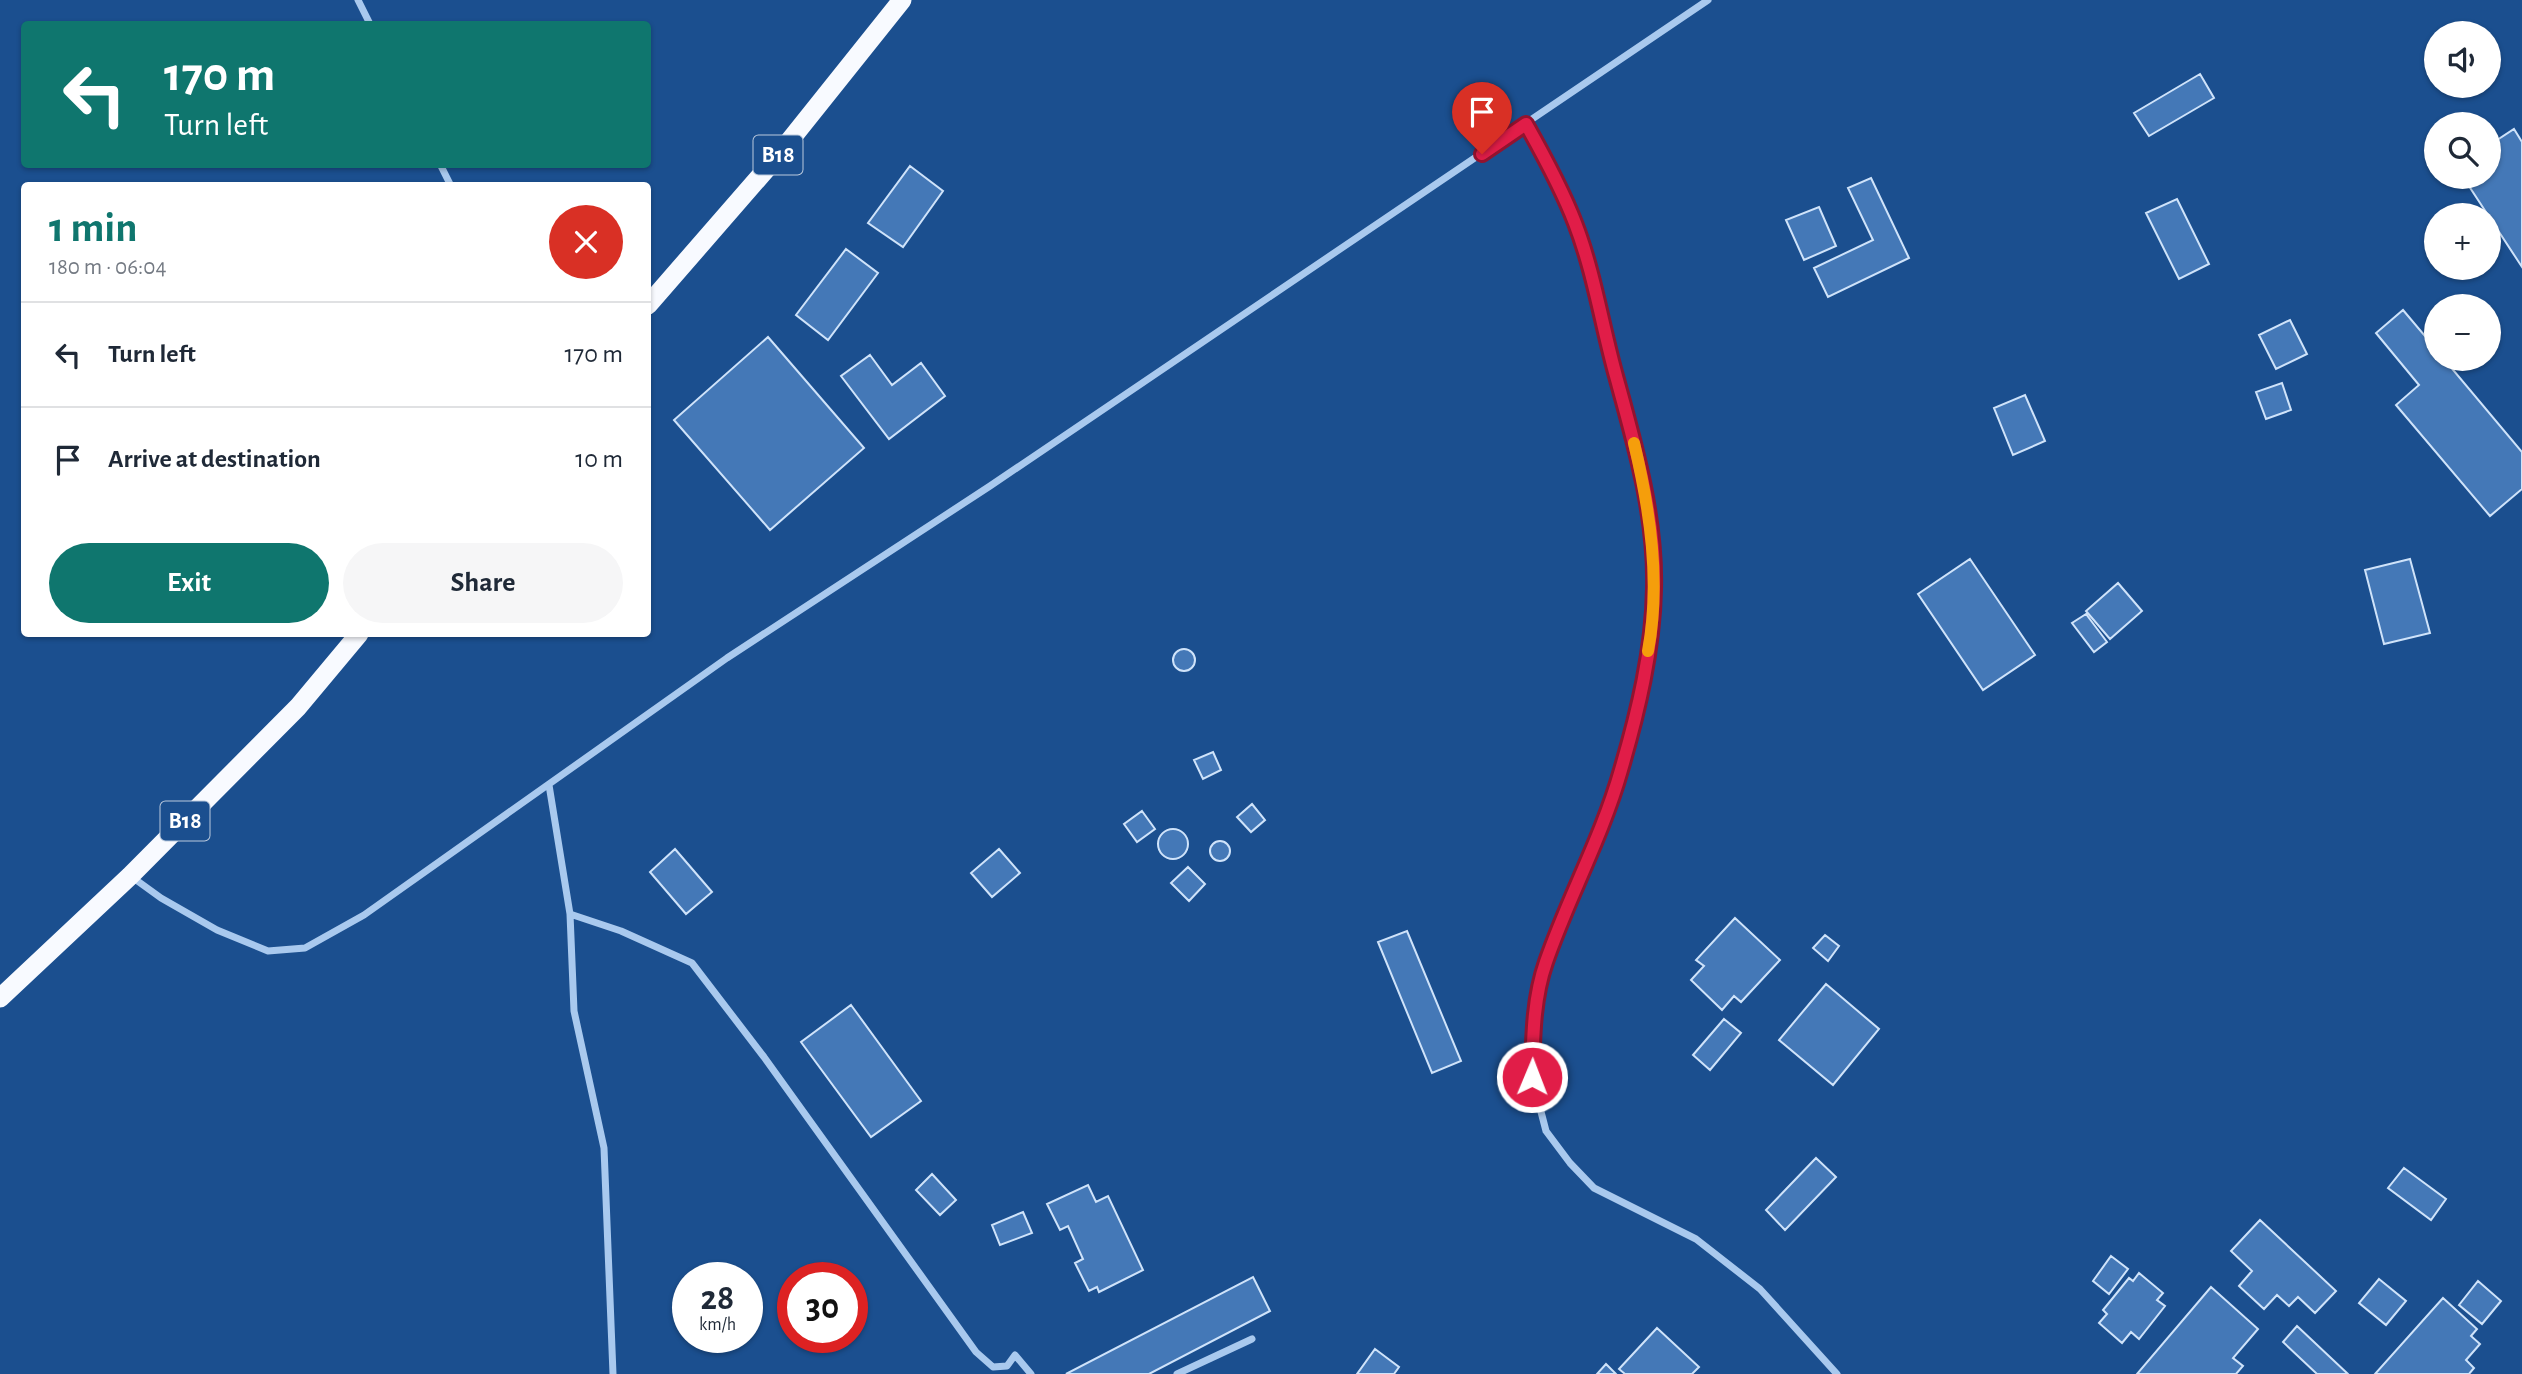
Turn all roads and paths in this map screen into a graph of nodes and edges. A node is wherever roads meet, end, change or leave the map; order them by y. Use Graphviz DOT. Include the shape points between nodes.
graph roads {
  1 [pos="358,0"];
  2 [pos="901,0"];
  3 [pos="1708,0"];
  4 [pos="368,21"];
  5 [pos="1526,124"];
  6 [pos="651,302"];
  7 [pos="356,637"];
  8 [pos="549,785"];
  9 [pos="131,876"];
  10 [pos="570,914"];
  11 [pos="0,998"];
  12 [pos="1252,1339"];
  13 [pos="613,1374"];
  14 [pos="1031,1374"];
  15 [pos="1177,1374"];
  16 [pos="1837,1374"];
  1 -- 4 [label="street"];
  2 -- 6 [label="highway, B18" via="775,159"];
  3 -- 5 [label="street"];
  5 -- 8 [label="street" via="727,658"];
  5 -- 16 [label="street" via="1576,225 1594,288 1644,485 1654,588 1650,644 1620,773 1545,964 1534,1020 1532,1077 1546,1131 1594,1188 1696,1239 1760,1289"];
  7 -- 9 [label="highway, B18" via="298,707"];
  8 -- 9 [label="street" via="363,915 305,948 268,951 216,930"];
  8 -- 10 [label="street"];
  9 -- 11 [label="highway, B18"];
  10 -- 13 [label="street" via="574,1011 604,1148"];
  10 -- 14 [label="street" via="621,930 692,963 976,1352 993,1367 1007,1366 1015,1355"];
  12 -- 15 [label="street"];
}
